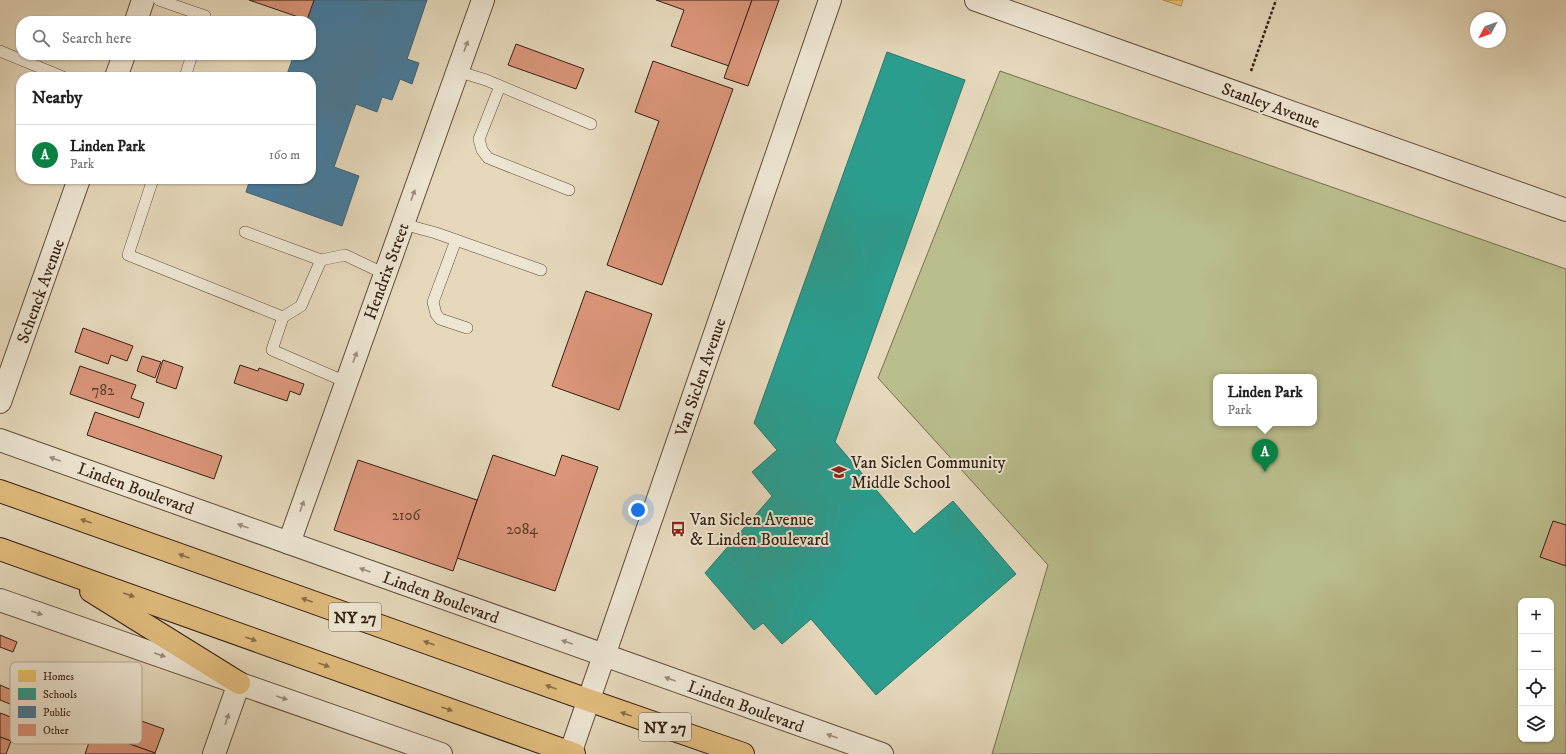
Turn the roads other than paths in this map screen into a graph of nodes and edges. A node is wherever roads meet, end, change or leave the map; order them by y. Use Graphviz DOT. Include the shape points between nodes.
graph roads {
  1 [pos="143,0"];
  2 [pos="159,0"];
  3 [pos="483,0"];
  4 [pos="830,0"];
  5 [pos="976,0"];
  6 [pos="138,16"];
  7 [pos="205,16"];
  8 [pos="0,51"];
  9 [pos="16,58"];
  10 [pos="22,60"];
  11 [pos="122,60"];
  12 [pos="190,60"];
  13 [pos="457,71"];
  14 [pos="51,72"];
  15 [pos="118,72"];
  16 [pos="187,72"];
  17 [pos="500,86"];
  18 [pos="590,124"];
  19 [pos="77,184"];
  20 [pos="150,184"];
  21 [pos="569,190"];
  22 [pos="1566,210"];
  23 [pos="403,224"];
  24 [pos="245,232"];
  25 [pos="456,240"];
  26 [pos="321,260"];
  27 [pos="541,270"];
  28 [pos="385,274"];
  29 [pos="283,317"];
  30 [pos="467,328"];
  31 [pos="346,382"];
  32 [pos="0,402"];
  33 [pos="0,440"];
  34 [pos="0,491"];
  35 [pos="289,543"];
  36 [pos="0,549"];
  37 [pos="54,568"];
  38 [pos="0,600"];
  39 [pos="604,655"];
  40 [pos="239,683"];
  41 [pos="588,700"];
  42 [pos="214,754"];
  43 [pos="441,754"];
  44 [pos="571,754"];
  45 [pos="743,754"];
  46 [pos="882,754"];
  1 -- 6 [label="street"];
  2 -- 7 [label="lane"];
  13 -- 3 [label="street, Hendrix Street, one-way"];
  4 -- 39 [label="street, Van Siclen Avenue"];
  5 -- 22 [label="street, Stanley Avenue"];
  8 -- 9 [label="lane"];
  10 -- 14 [label="lane"];
  11 -- 15 [label="street"];
  12 -- 16 [label="lane"];
  13 -- 17 [label="lane"];
  23 -- 13 [label="street, Hendrix Street, one-way"];
  17 -- 18 [label="lane"];
  17 -- 21 [label="lane" via="479,139 482,150 488,158"];
  19 -- 32 [label="street, Schenck Avenue"];
  20 -- 29 [label="lane" via="128,255"];
  23 -- 25 [label="lane"];
  23 -- 28 [label="street, Hendrix Street"];
  24 -- 26 [label="lane"];
  25 -- 27 [label="lane"];
  25 -- 30 [label="lane" via="433,302 440,319"];
  26 -- 28 [label="lane" via="345,255"];
  26 -- 29 [label="lane" via="301,306"];
  31 -- 28 [label="street, Hendrix Street, one-way"];
  29 -- 31 [label="lane" via="272,350"];
  35 -- 31 [label="street, Hendrix Street, one-way"];
  35 -- 33 [label="street, Linden Boulevard, one-way"];
  41 -- 34 [label="highway, NY 27, one-way"];
  39 -- 35 [label="street, Linden Boulevard, one-way"];
  36 -- 37 [label="highway"];
  37 -- 40 [label="highway"];
  37 -- 44 [label="highway, one-way"];
  38 -- 40 [label="street, one-way"];
  39 -- 41 [label="street, Van Siclen Avenue"];
  46 -- 39 [label="street, Linden Boulevard, one-way"];
  42 -- 40 [label="street, one-way"];
  40 -- 43 [label="street, one-way"];
  41 -- 44 [label="street, Van Siclen Avenue"];
  45 -- 41 [label="highway, NY 27, one-way"];
}
